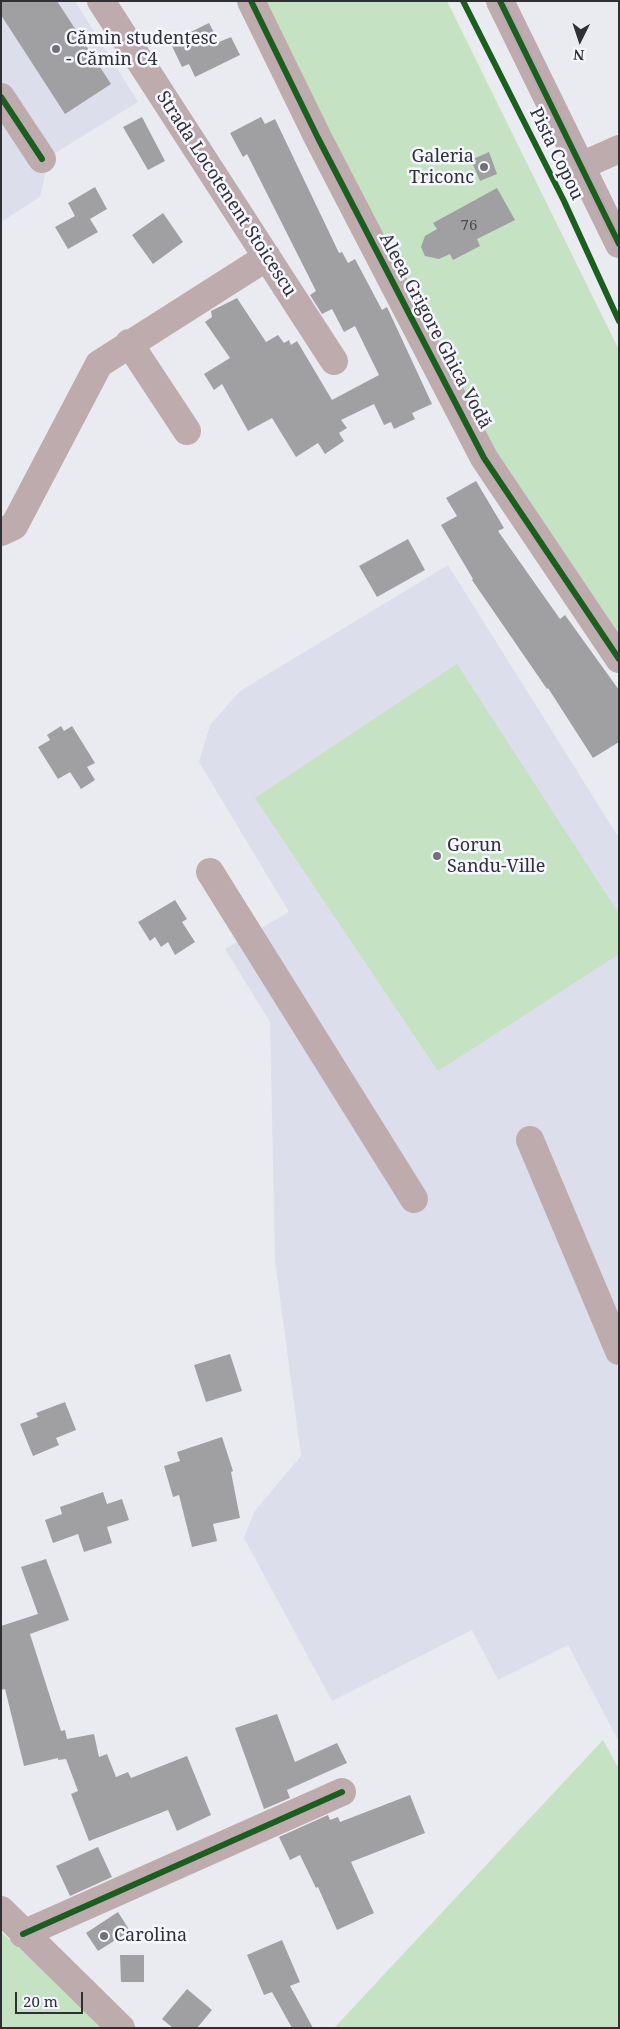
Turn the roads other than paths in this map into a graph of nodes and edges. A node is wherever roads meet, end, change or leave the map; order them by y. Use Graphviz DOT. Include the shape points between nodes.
graph roads {
  1 [pos="101,1"];
  2 [pos="251,1"];
  3 [pos="500,1"];
  4 [pos="1,97"];
  5 [pos="619,149"];
  6 [pos="42,159"];
  7 [pos="581,166"];
  8 [pos="619,244"];
  9 [pos="267,257"];
  10 [pos="129,343"];
  11 [pos="334,361"];
  12 [pos="187,431"];
  13 [pos="1,532"];
  14 [pos="619,660"];
  15 [pos="210,872"];
  16 [pos="530,1140"];
  17 [pos="414,1200"];
  18 [pos="619,1351"];
  19 [pos="342,1792"];
  20 [pos="1,1910"];
  21 [pos="24,1934"];
  22 [pos="121,2028"];
  1 -- 9 [label="street, Strada Locotenent Stoicescu"];
  2 -- 14 [label="street, Aleea Grigore Ghica Vodă" via="318,138 484,458"];
  3 -- 7 [label="main road"];
  4 -- 6 [label="street"];
  5 -- 7 [label="street"];
  7 -- 8 [label="main road"];
  9 -- 10 [label="street"];
  9 -- 11 [label="street, Strada Locotenent Stoicescu"];
  10 -- 12 [label="street"];
  10 -- 13 [label="street" via="99,364 14,526"];
  15 -- 17 [label="street"];
  16 -- 18 [label="street"];
  19 -- 21 [label="street"];
  20 -- 21 [label="street"];
  21 -- 22 [label="street"];
}
